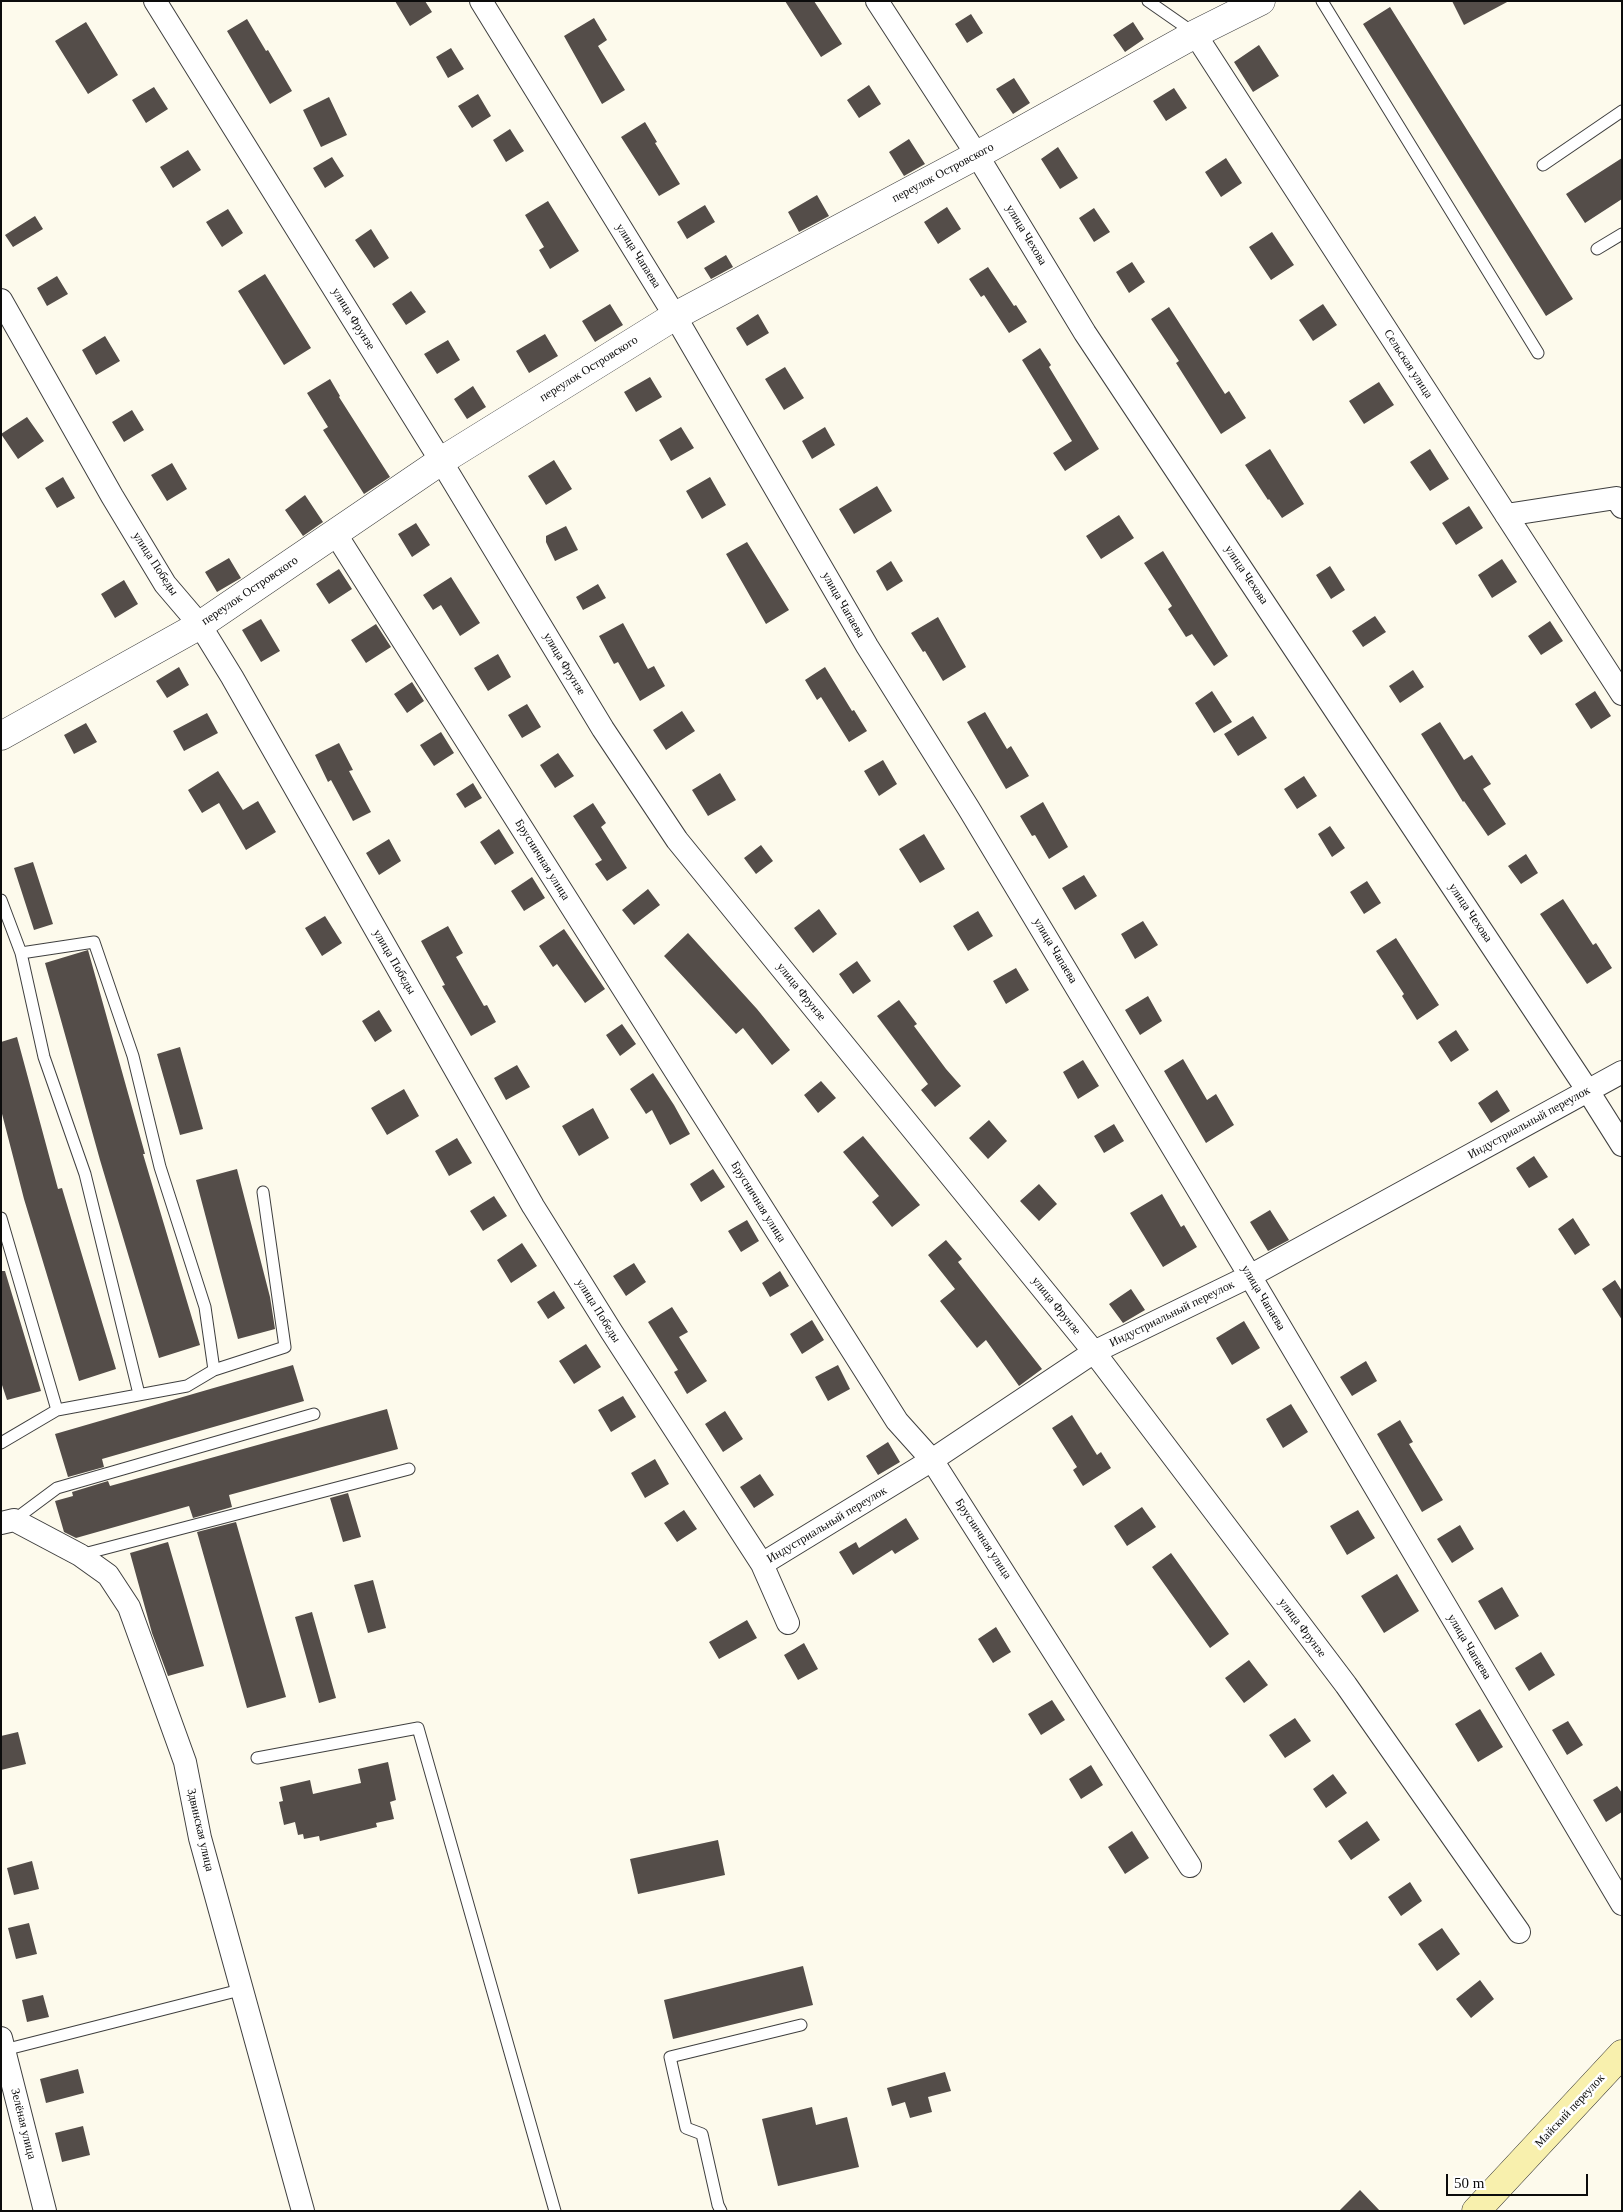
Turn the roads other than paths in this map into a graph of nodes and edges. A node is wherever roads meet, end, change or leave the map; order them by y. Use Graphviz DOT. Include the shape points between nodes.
graph roads {
  1 [pos="154,1"];
  2 [pos="481,1"];
  3 [pos="877,1"];
  4 [pos="1148,1"];
  5 [pos="1261,1"];
  6 [pos="1322,1"];
  7 [pos="1195,34"];
  8 [pos="1622,111"];
  9 [pos="977,155"];
  10 [pos="1543,164"];
  11 [pos="1622,234"];
  12 [pos="1597,249"];
  13 [pos="1,300"];
  14 [pos="675,316"];
  15 [pos="1538,353"];
  16 [pos="441,461"];
  17 [pos="1622,507"];
  18 [pos="1506,515"];
  19 [pos="335,533"];
  20 [pos="200,624"];
  21 [pos="1622,694"];
  22 [pos="1,736"];
  23 [pos="1,900"];
  24 [pos="21,953"];
  25 [pos="1622,1072"];
  26 [pos="1588,1091"];
  27 [pos="1622,1145"];
  28 [pos="263,1192"];
  29 [pos="1,1218"];
  30 [pos="1250,1276"];
  31 [pos="1094,1352"];
  32 [pos="214,1370"];
  33 [pos="138,1394"];
  34 [pos="57,1410"];
  35 [pos="314,1414"];
  36 [pos="1,1443"];
  37 [pos="932,1460"];
  38 [pos="409,1469"];
  39 [pos="7,1522"];
  40 [pos="80,1554"];
  41 [pos="762,1564"];
  42 [pos="788,1623"];
  43 [pos="258,1758"];
  44 [pos="1190,1866"];
  45 [pos="1622,1904"];
  46 [pos="1519,1932"];
  47 [pos="240,1990"];
  48 [pos="801,2025"];
  49 [pos="3,2044"];
  50 [pos="1622,2054"];
  51 [pos="45,2211"];
  52 [pos="303,2211"];
  53 [pos="555,2211"];
  54 [pos="721,2211"];
  55 [pos="1476,2211"];
  1 -- 16 [label="street, улица Фрунзе"];
  2 -- 14 [label="street, улица Чапаева"];
  3 -- 9 [label="street, улица Чехова"];
  4 -- 7 [label="lane"];
  5 -- 7 [label="street, переулок Островского"];
  6 -- 15 [label="lane"];
  7 -- 9 [label="street, переулок Островского"];
  7 -- 18 [label="street, Сельская улица"];
  8 -- 10 [label="lane"];
  9 -- 14 [label="street, переулок Островского"];
  9 -- 26 [label="street, улица Чехова" via="1091,341"];
  11 -- 12 [label="lane"];
  13 -- 20 [label="street, улица Победы" via="165,584"];
  14 -- 16 [label="street, переулок Островского"];
  14 -- 30 [label="street, улица Чапаева" via="867,646"];
  16 -- 19 [label="street, переулок Островского"];
  16 -- 31 [label="street, улица Фрунзе" via="603,729 677,840"];
  17 -- 18 [label="street" via="1616,498"];
  18 -- 21 [label="street, Сельская улица"];
  19 -- 20 [label="street, переулок Островского"];
  19 -- 37 [label="street, Брусничная улица" via="897,1421"];
  20 -- 22 [label="street, переулок Островского"];
  20 -- 41 [label="street, улица Победы" via="533,1206"];
  23 -- 24 [label="lane"];
  24 -- 32 [label="lane" via="94,942 133,1056 160,1167 205,1307"];
  24 -- 33 [label="lane" via="44,1057 85,1174"];
  25 -- 26 [label="street, Индустриальный переулок"];
  26 -- 27 [label="street, улица Чехова"];
  26 -- 30 [label="street, Индустриальный переулок"];
  28 -- 32 [label="lane" via="285,1347"];
  29 -- 34 [label="lane"];
  30 -- 31 [label="street, Индустриальный переулок"];
  30 -- 45 [label="street, улица Чапаева"];
  31 -- 37 [label="street, Индустриальный переулок"];
  31 -- 46 [label="street, улица Фрунзе" via="1346,1685"];
  32 -- 33 [label="lane" via="187,1386"];
  33 -- 34 [label="lane"];
  34 -- 36 [label="lane"];
  35 -- 39 [label="lane" via="57,1488"];
  37 -- 41 [label="street, Индустриальный переулок"];
  37 -- 44 [label="street, Брусничная улица"];
  38 -- 40 [label="lane"];
  39 -- 40 [label="street, Здвинская улица"];
  40 -- 47 [label="street, Здвинская улица" via="108,1575 129,1607 185,1762 200,1838"];
  41 -- 42 [label="street, улица Победы"];
  43 -- 53 [label="lane" via="418,1728"];
  47 -- 49 [label="lane"];
  47 -- 52 [label="street, Здвинская улица"];
  48 -- 54 [label="lane" via="670,2057 686,2128 702,2134"];
  49 -- 51 [label="street, Зелёная улица"];
  50 -- 55 [label="main road, Майский переулок"];
}
